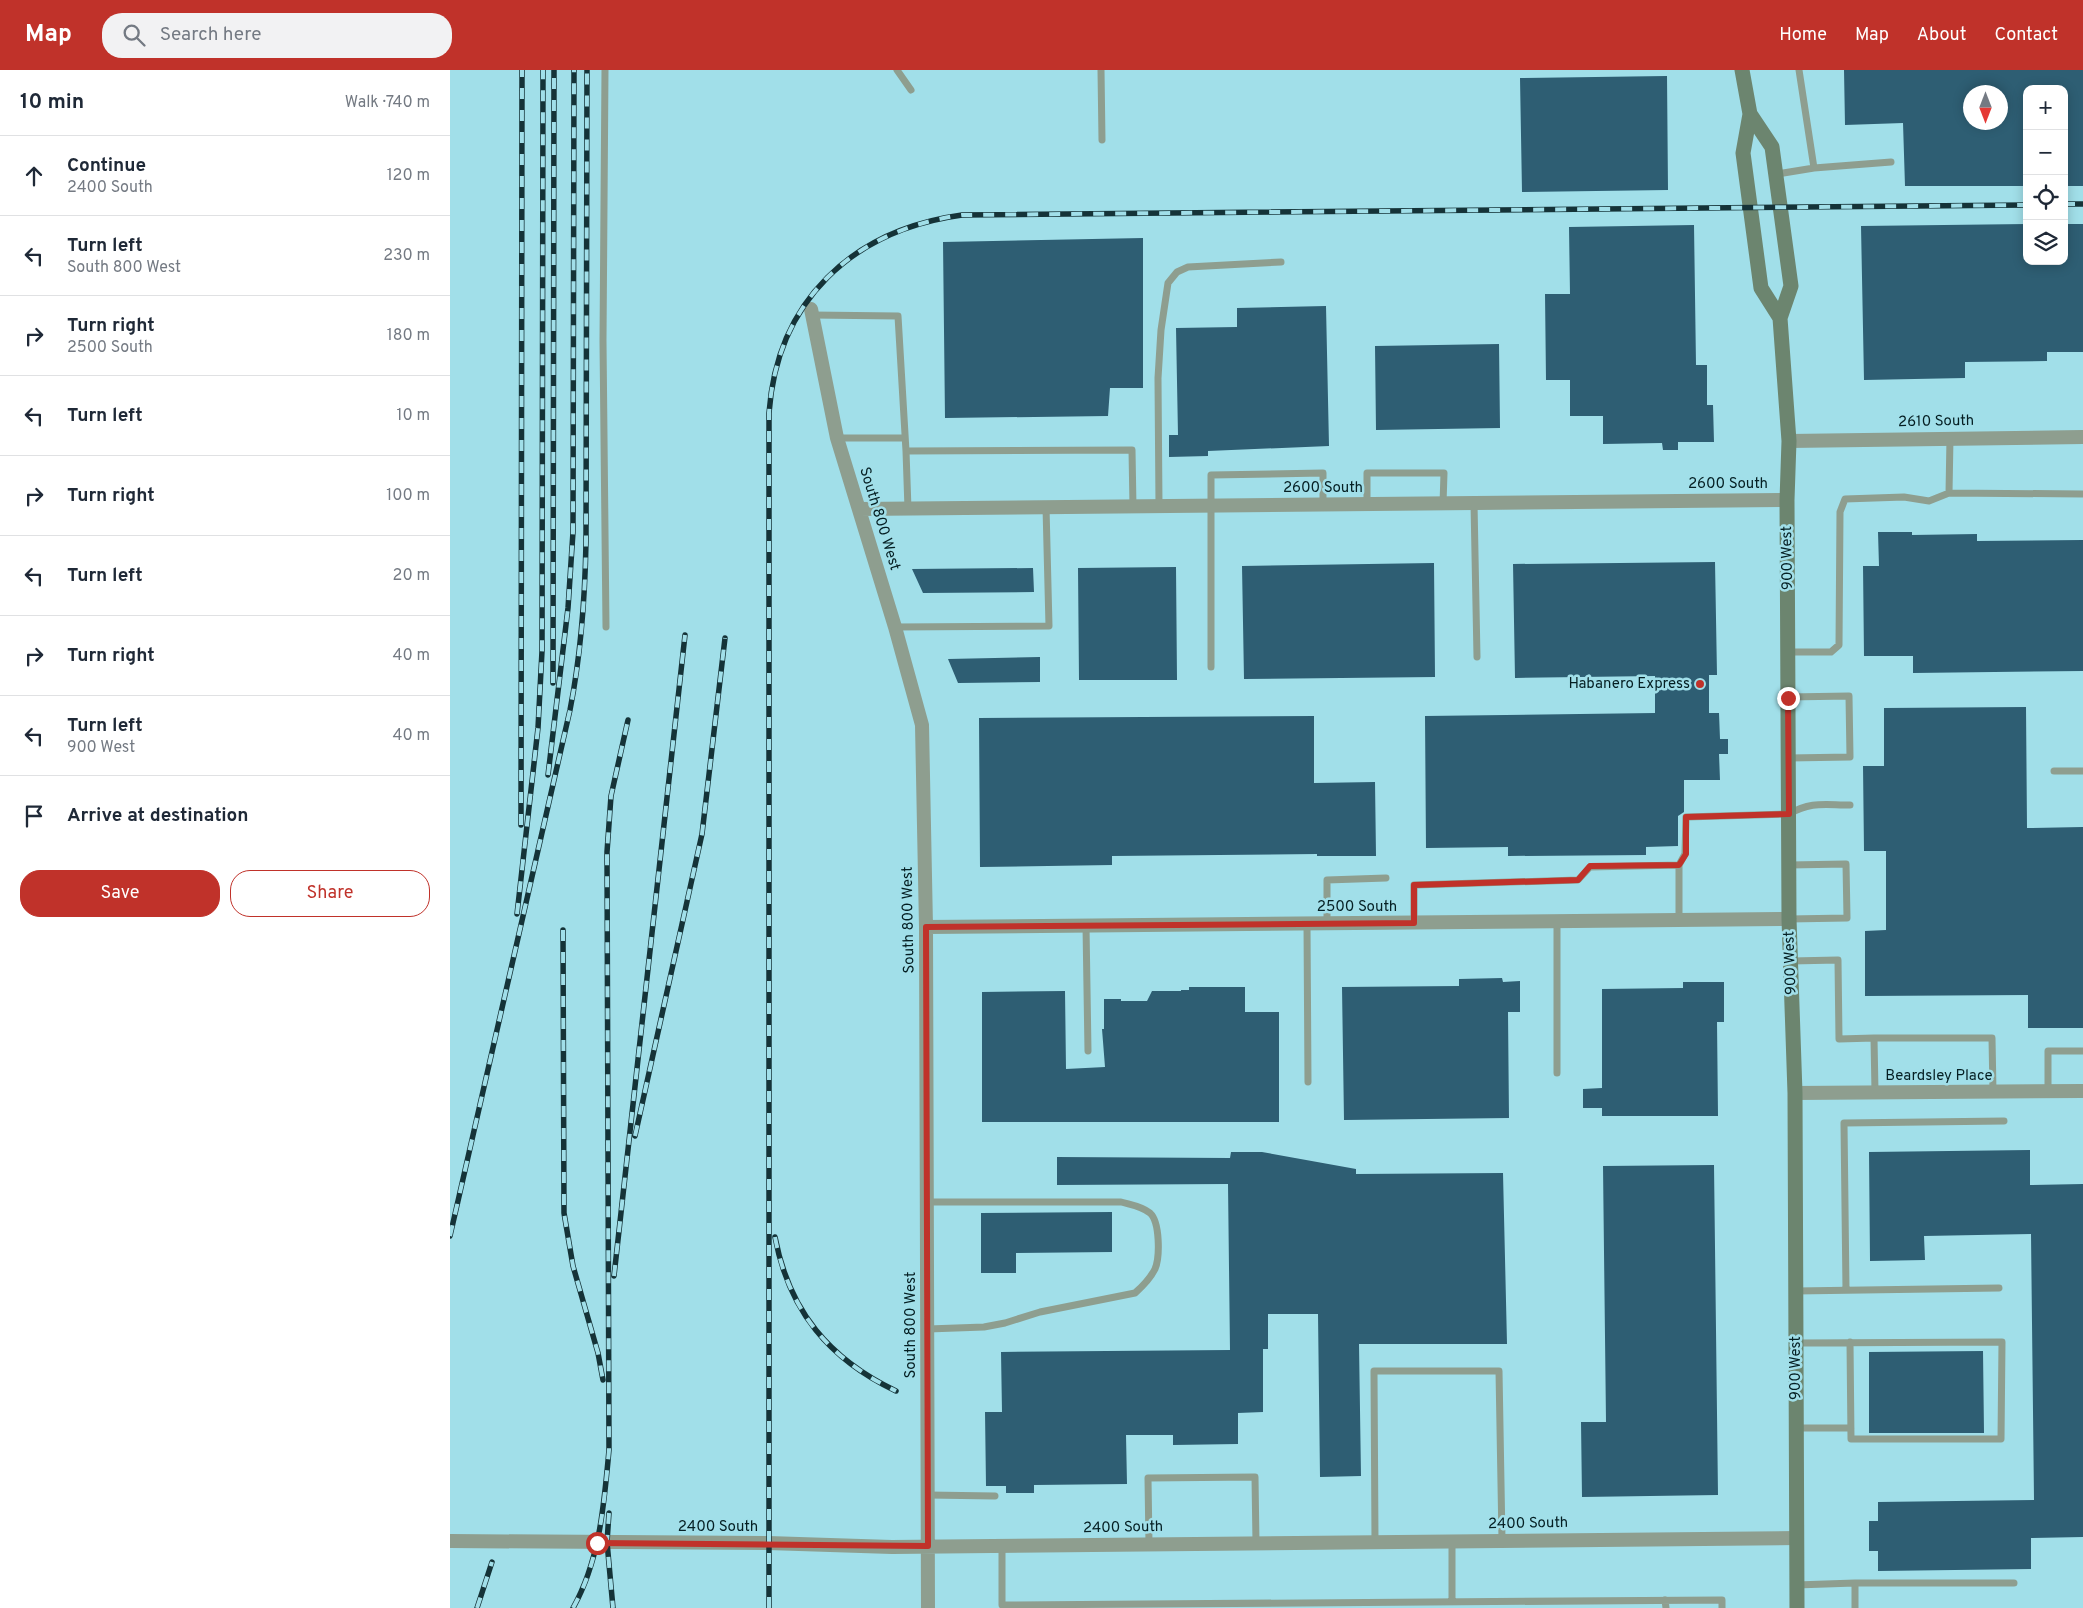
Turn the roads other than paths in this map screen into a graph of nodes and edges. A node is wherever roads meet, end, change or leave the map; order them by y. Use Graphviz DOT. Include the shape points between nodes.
graph roads {
  1 [pos="605,70"];
  2 [pos="897,70"];
  3 [pos="1102,70"];
  4 [pos="1742,70"];
  5 [pos="1799,70"];
  6 [pos="911,90"];
  7 [pos="1750,114"];
  8 [pos="1102,140"];
  9 [pos="1891,162"];
  10 [pos="1814,168"];
  11 [pos="1777,174"];
  12 [pos="1281,262"];
  13 [pos="811,312"];
  14 [pos="1780,318"];
  15 [pos="2083,437"];
  16 [pos="837,438"];
  17 [pos="905,438"];
  18 [pos="1950,438"];
  19 [pos="1789,440"];
  20 [pos="906,450"];
  21 [pos="1949,493"];
  22 [pos="2083,494"];
  23 [pos="1787,500"];
  24 [pos="1474,503"];
  25 [pos="1323,504"];
  26 [pos="1367,504"];
  27 [pos="1443,504"];
  28 [pos="1133,506"];
  29 [pos="1159,506"];
  30 [pos="1212,506"];
  31 [pos="1046,507"];
  32 [pos="859,509"];
  33 [pos="908,509"];
  34 [pos="606,627"];
  35 [pos="895,627"];
  36 [pos="1788,652"];
  37 [pos="1477,657"];
  38 [pos="1211,667"];
  39 [pos="1788,698"];
  40 [pos="1788,758"];
  41 [pos="2054,771"];
  42 [pos="2083,771"];
  43 [pos="1850,805"];
  44 [pos="1789,814"];
  45 [pos="1679,865"];
  46 [pos="1789,865"];
  47 [pos="1386,878"];
  48 [pos="1789,919"];
  49 [pos="1679,920"];
  50 [pos="1557,921"];
  51 [pos="1327,923"];
  52 [pos="1414,923"];
  53 [pos="1307,924"];
  54 [pos="1086,926"];
  55 [pos="926,927"];
  56 [pos="1791,960"];
  57 [pos="1874,1038"];
  58 [pos="1088,1051"];
  59 [pos="2083,1051"];
  60 [pos="1557,1073"];
  61 [pos="1308,1082"];
  62 [pos="2048,1091"];
  63 [pos="2083,1091"];
  64 [pos="1795,1092"];
  65 [pos="1875,1092"];
  66 [pos="1992,1092"];
  67 [pos="2004,1120"];
  68 [pos="926,1202"];
  69 [pos="1999,1288"];
  70 [pos="1795,1290"];
  71 [pos="1846,1290"];
  72 [pos="928,1329"];
  73 [pos="1850,1342"];
  74 [pos="1796,1343"];
  75 [pos="1796,1428"];
  76 [pos="1851,1428"];
  77 [pos="928,1495"];
  78 [pos="995,1496"];
  79 [pos="1796,1538"];
  80 [pos="1502,1540"];
  81 [pos="1452,1541"];
  82 [pos="450,1542"];
  83 [pos="1375,1542"];
  84 [pos="1256,1543"];
  85 [pos="1148,1544"];
  86 [pos="1002,1545"];
  87 [pos="928,1546"];
  88 [pos="1855,1583"];
  89 [pos="2014,1583"];
  90 [pos="1796,1585"];
  91 [pos="1452,1602"];
  92 [pos="1666,1604"];
  93 [pos="928,1608"];
  94 [pos="1722,1608"];
  95 [pos="1797,1608"];
  96 [pos="1855,1608"];
  1 -- 34 [label="lane"];
  2 -- 6 [label="lane"];
  3 -- 8 [label="lane"];
  4 -- 7 [label="main road, 900 West"];
  5 -- 10 [label="lane"];
  7 -- 11 [label="main road, 900 West" via="1772,146"];
  7 -- 14 [label="main road, 900 West" via="1743,153 1761,288"];
  9 -- 10 [label="lane"];
  10 -- 11 [label="lane"];
  11 -- 14 [label="main road, 900 West" via="1791,286"];
  12 -- 29 [label="lane" via="1188,267 1177,272 1168,283 1158,378"];
  13 -- 16 [label="street, South 800 West"];
  13 -- 17 [label="lane" via="898,316"];
  14 -- 19 [label="main road, 900 West"];
  15 -- 18 [label="street, 2610 South"];
  16 -- 17 [label="lane"];
  16 -- 32 [label="street, South 800 West"];
  17 -- 20 [label="lane"];
  18 -- 19 [label="street, 2610 South"];
  18 -- 21 [label="lane"];
  19 -- 23 [label="main road, 900 West"];
  20 -- 28 [label="lane" via="1132,450"];
  20 -- 33 [label="lane"];
  21 -- 22 [label="lane"];
  21 -- 36 [label="lane" via="1929,501 1904,496 1845,499 1840,512 1838,645 1831,652"];
  23 -- 24 [label="street, 2600 South"];
  23 -- 36 [label="main road, 900 West"];
  24 -- 27 [label="street, 2600 South"];
  24 -- 37 [label="lane"];
  25 -- 26 [label="street, 2600 South"];
  25 -- 30 [label="street, 2600 South"];
  25 -- 30 [label="lane" via="1322,473 1211,475"];
  26 -- 27 [label="street, 2600 South"];
  26 -- 27 [label="lane" via="1367,473 1444,473"];
  28 -- 29 [label="street, 2600 South"];
  28 -- 31 [label="street, 2600 South"];
  29 -- 30 [label="street, 2600 South"];
  30 -- 38 [label="lane"];
  31 -- 33 [label="street, 2600 South"];
  31 -- 35 [label="lane" via="1049,626"];
  32 -- 33 [label="street, 2600 South"];
  32 -- 35 [label="street, South 800 West"];
  35 -- 55 [label="street, South 800 West" via="922,725"];
  36 -- 39 [label="main road, 900 West"];
  39 -- 40 [label="main road, 900 West"];
  39 -- 40 [label="lane" via="1849,696 1850,757"];
  40 -- 44 [label="main road, 900 West"];
  41 -- 42 [label="lane"];
  43 -- 44 [label="lane" via="1803,806"];
  44 -- 45 [label="lane" via="1686,817 1686,854"];
  44 -- 46 [label="main road, 900 West"];
  45 -- 49 [label="lane"];
  45 -- 52 [label="lane" via="1590,866 1578,880 1414,885"];
  46 -- 48 [label="main road, 900 West"];
  46 -- 48 [label="lane" via="1846,864 1847,918"];
  47 -- 51 [label="lane" via="1328,880"];
  48 -- 49 [label="street, 2500 South"];
  48 -- 56 [label="main road, 900 West"];
  49 -- 50 [label="street, 2500 South"];
  50 -- 52 [label="street, 2500 South"];
  50 -- 60 [label="lane"];
  51 -- 52 [label="street, 2500 South"];
  51 -- 53 [label="street, 2500 South"];
  53 -- 54 [label="street, 2500 South"];
  53 -- 61 [label="lane"];
  54 -- 55 [label="street, 2500 South"];
  54 -- 58 [label="lane"];
  55 -- 68 [label="street, South 800 West"];
  56 -- 57 [label="lane" via="1838,960 1839,1039"];
  56 -- 64 [label="main road, 900 West"];
  57 -- 65 [label="lane"];
  57 -- 66 [label="lane" via="1992,1038"];
  59 -- 62 [label="lane" via="2048,1051"];
  62 -- 63 [label="street, Beardsley Place"];
  62 -- 66 [label="street, Beardsley Place"];
  64 -- 65 [label="street, Beardsley Place"];
  64 -- 70 [label="main road, 900 West"];
  65 -- 66 [label="street, Beardsley Place"];
  67 -- 71 [label="lane" via="1844,1123"];
  68 -- 72 [label="street, South 800 West"];
  68 -- 72 [label="lane" via="1121,1202 1141,1207 1152,1215 1158,1250 1155,1268 1135,1293 984,1327"];
  69 -- 71 [label="lane"];
  70 -- 71 [label="lane"];
  70 -- 74 [label="main road, 900 West"];
  72 -- 77 [label="street, South 800 West"];
  73 -- 74 [label="lane"];
  73 -- 76 [label="lane"];
  73 -- 76 [label="lane" via="2002,1342 2001,1439 1851,1439"];
  74 -- 75 [label="main road, 900 West"];
  75 -- 76 [label="lane"];
  75 -- 79 [label="main road, 900 West"];
  77 -- 78 [label="lane"];
  77 -- 87 [label="street, South 800 West"];
  79 -- 80 [label="street, 2400 South"];
  79 -- 90 [label="main road, 900 West"];
  80 -- 81 [label="street, 2400 South"];
  80 -- 83 [label="lane" via="1499,1371 1374,1371"];
  81 -- 83 [label="street, 2400 South"];
  81 -- 91 [label="lane"];
  82 -- 87 [label="street, 2400 South"];
  83 -- 84 [label="street, 2400 South"];
  84 -- 85 [label="street, 2400 South"];
  84 -- 85 [label="lane" via="1255,1477 1148,1478"];
  85 -- 86 [label="street, 2400 South"];
  86 -- 87 [label="street, 2400 South"];
  86 -- 91 [label="lane" via="1002,1606"];
  87 -- 93 [label="street, South 800 West"];
  88 -- 89 [label="lane"];
  88 -- 90 [label="lane"];
  88 -- 96 [label="lane"];
  90 -- 95 [label="main road, 900 West"];
  91 -- 92 [label="lane"];
  92 -- 94 [label="lane" via="1722,1600"];
}
